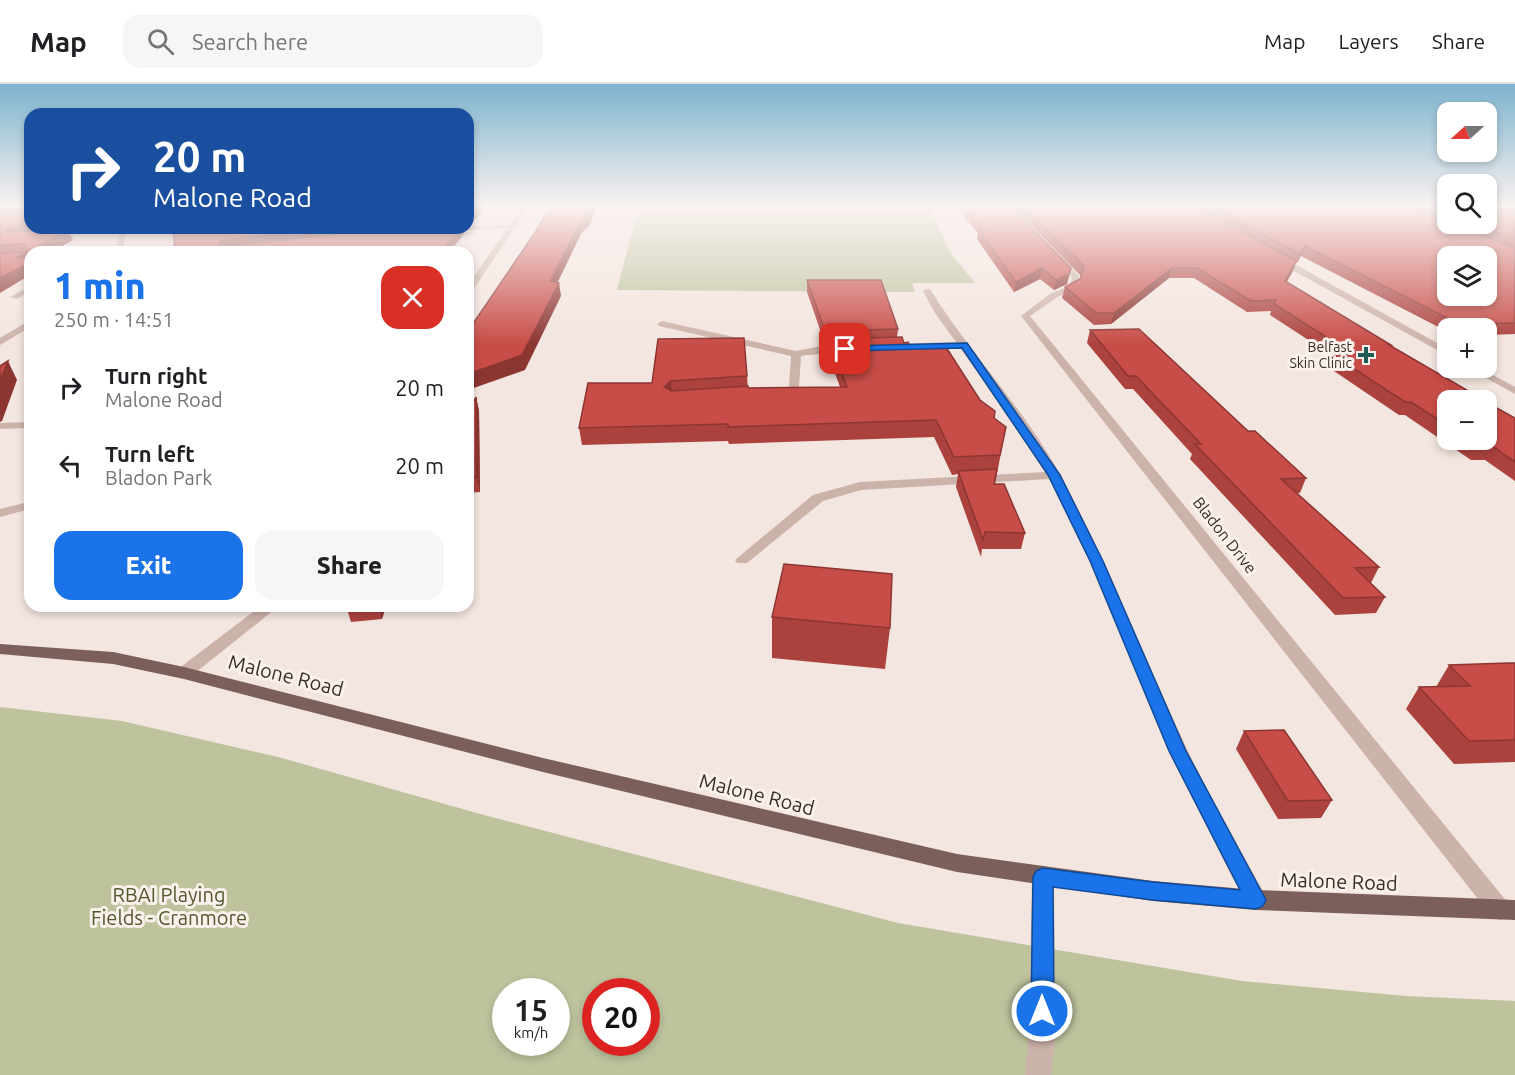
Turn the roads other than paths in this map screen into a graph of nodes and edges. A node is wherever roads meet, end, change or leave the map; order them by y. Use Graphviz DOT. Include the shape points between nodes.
graph roads {
  1 [pos="496,251"];
  2 [pos="1050,251"];
  3 [pos="1273,256"];
  4 [pos="474,282"];
  5 [pos="24,291"];
  6 [pos="927,291"];
  7 [pos="14,297"];
  8 [pos="662,324"];
  9 [pos="24,327"];
  10 [pos="0,342"];
  11 [pos="964,345"];
  12 [pos="1437,347"];
  13 [pos="857,348"];
  14 [pos="881,348"];
  15 [pos="796,354"];
  16 [pos="1491,378"];
  17 [pos="1515,391"];
  18 [pos="768,397"];
  19 [pos="24,425"];
  20 [pos="0,426"];
  21 [pos="1054,475"];
  22 [pos="24,509"];
  23 [pos="0,513"];
  24 [pos="742,560"];
  25 [pos="263,612"];
  26 [pos="0,649"];
  27 [pos="184,673"];
  28 [pos="1043,877"];
  29 [pos="1256,900"];
  30 [pos="1508,910"];
  31 [pos="1038,1075"];
  1 -- 4 [label="street"];
  2 -- 30 [label="street, Bladon Drive" via="1076,278 1073,286 1025,316"];
  3 -- 12 [label="street"];
  5 -- 7 [label="street"];
  6 -- 11 [label="street"];
  8 -- 15 [label="street"];
  9 -- 10 [label="street"];
  11 -- 14 [label="street"];
  11 -- 21 [label="street"];
  13 -- 15 [label="street"];
  15 -- 18 [label="street" via="794,387 785,395"];
  16 -- 17 [label="street"];
  19 -- 20 [label="street"];
  21 -- 24 [label="street" via="860,486 818,498"];
  21 -- 29 [label="street" via="1097,561 1178,751"];
  22 -- 23 [label="street"];
  25 -- 27 [label="street"];
  26 -- 27 [label="main road, Malone Road" via="113,658"];
  27 -- 28 [label="main road, Malone Road" via="850,840"];
  28 -- 29 [label="main road, Malone Road"];
  28 -- 31 [label="street"];
  29 -- 30 [label="main road, Malone Road"];
}
